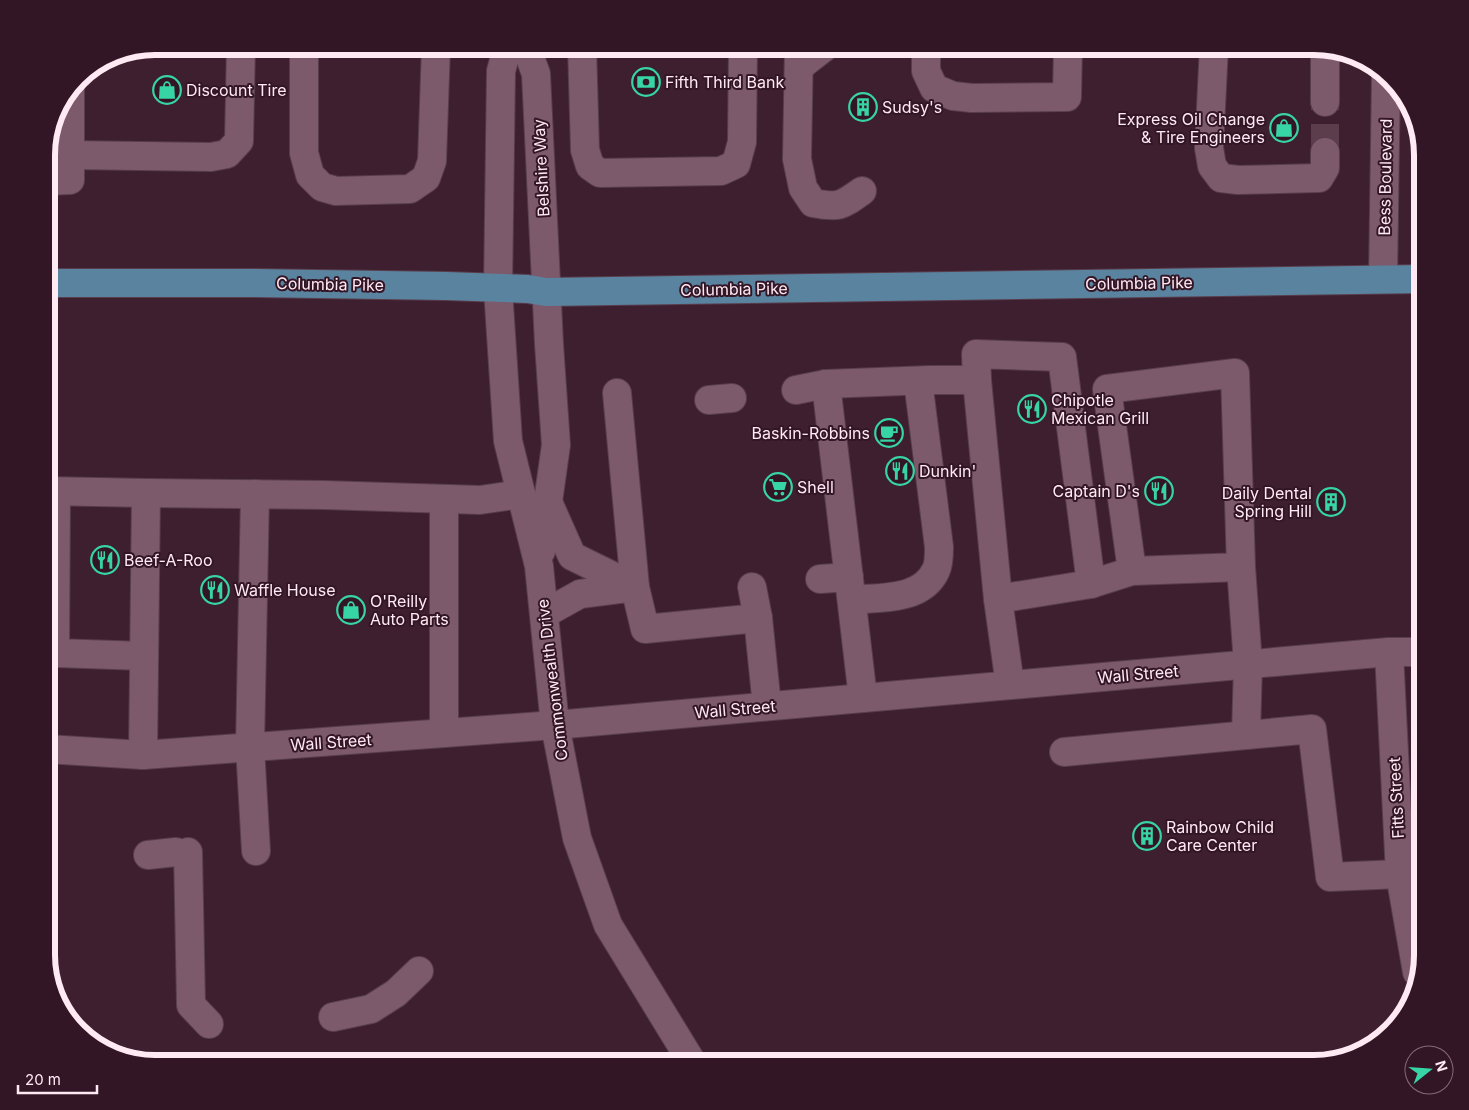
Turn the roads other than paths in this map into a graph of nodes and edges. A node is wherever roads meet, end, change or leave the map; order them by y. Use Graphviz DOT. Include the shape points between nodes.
graph roads {
  1 [pos="241,55"];
  2 [pos="304,55"];
  3 [pos="436,55"];
  4 [pos="505,55"];
  5 [pos="529,55"];
  6 [pos="582,55"];
  7 [pos="743,55"];
  8 [pos="926,55"];
  9 [pos="1068,55"];
  10 [pos="1214,55"];
  11 [pos="1325,56"];
  12 [pos="799,57"];
  13 [pos="1386,86"];
  14 [pos="70,102"];
  15 [pos="1325,102"];
  16 [pos="1325,152"];
  17 [pos="70,155"];
  18 [pos="55,181"];
  19 [pos="862,191"];
  20 [pos="1383,279"];
  21 [pos="1414,279"];
  22 [pos="55,283"];
  23 [pos="498,289"];
  24 [pos="546,292"];
  25 [pos="924,380"];
  26 [pos="977,380"];
  27 [pos="826,384"];
  28 [pos="796,390"];
  29 [pos="616,393"];
  30 [pos="55,491"];
  31 [pos="146,493"];
  32 [pos="255,494"];
  33 [pos="522,494"];
  34 [pos="444,499"];
  35 [pos="548,502"];
  36 [pos="539,566"];
  37 [pos="1241,566"];
  38 [pos="1132,570"];
  39 [pos="820,579"];
  40 [pos="1091,584"];
  41 [pos="635,587"];
  42 [pos="752,587"];
  43 [pos="937,591"];
  44 [pos="859,598"];
  45 [pos="998,599"];
  46 [pos="544,614"];
  47 [pos="758,618"];
  48 [pos="1388,652"];
  49 [pos="1414,652"];
  50 [pos="55,653"];
  51 [pos="144,656"];
  52 [pos="1248,664"];
  53 [pos="1010,685"];
  54 [pos="864,698"];
  55 [pos="767,706"];
  56 [pos="554,725"];
  57 [pos="444,733"];
  58 [pos="1246,735"];
  59 [pos="250,748"];
  60 [pos="55,750"];
  61 [pos="1064,752"];
  62 [pos="143,755"];
  63 [pos="256,851"];
  64 [pos="148,855"];
  65 [pos="1400,874"];
  66 [pos="1414,955"];
  67 [pos="419,971"];
  68 [pos="333,1018"];
  69 [pos="209,1024"];
  70 [pos="682,1055"];
  1 -- 17 [label="street" via="239,142 227,154 211,158"];
  2 -- 3 [label="street" via="304,153 310,175 322,187 336,191 410,189 426,178 432,161"];
  4 -- 23 [label="street" via="501,71"];
  5 -- 24 [label="street, Belshire Way" via="536,74"];
  6 -- 7 [label="street" via="585,150 590,166 600,173 721,171 736,164 742,142"];
  8 -- 9 [label="street" via="926,71 934,88 953,96 1067,97"];
  10 -- 16 [label="street" via="1209,148 1212,166 1221,178 1319,178 1325,168"];
  11 -- 15 [label="street"];
  12 -- 19 [label="street" via="796,159 803,188 813,203 833,207"];
  13 -- 20 [label="street, Bess Boulevard"];
  14 -- 17 [label="street"];
  17 -- 18 [label="street" via="70,180"];
  20 -- 21 [label="main road, Columbia Pike"];
  20 -- 24 [label="main road, Columbia Pike"];
  22 -- 23 [label="main road, Columbia Pike" via="254,283"];
  23 -- 24 [label="main road, Columbia Pike"];
  23 -- 33 [label="street, Commonwealth Drive" via="508,441"];
  24 -- 35 [label="street, Commonwealth Drive" via="556,445"];
  25 -- 26 [label="street"];
  25 -- 27 [label="street"];
  25 -- 43 [label="street" via="949,556 947,579"];
  25 -- 44 [label="street" via="939,547 937,570 922,588 906,595"];
  26 -- 40 [label="street" via="976,354 1062,357"];
  26 -- 45 [label="street"];
  27 -- 28 [label="street"];
  27 -- 44 [label="street"];
  29 -- 41 [label="street"];
  30 -- 31 [label="street"];
  31 -- 32 [label="street"];
  31 -- 51 [label="street"];
  32 -- 34 [label="street"];
  32 -- 59 [label="street"];
  33 -- 34 [label="street" via="480,500"];
  33 -- 36 [label="street, Commonwealth Drive"];
  34 -- 57 [label="street"];
  35 -- 36 [label="street, Commonwealth Drive"];
  35 -- 41 [label="street" via="572,556"];
  36 -- 46 [label="street, Commonwealth Drive"];
  37 -- 38 [label="street"];
  37 -- 38 [label="street" via="1235,373 1107,389"];
  37 -- 52 [label="street"];
  38 -- 40 [label="street"];
  39 -- 44 [label="street"];
  40 -- 45 [label="street"];
  41 -- 46 [label="street" via="580,594"];
  41 -- 47 [label="street" via="645,629"];
  42 -- 47 [label="street"];
  44 -- 54 [label="street"];
  45 -- 53 [label="street"];
  46 -- 56 [label="street, Commonwealth Drive"];
  47 -- 55 [label="street"];
  48 -- 49 [label="street, Wall Street"];
  48 -- 52 [label="street, Wall Street"];
  48 -- 65 [label="street, Fitts Street"];
  50 -- 51 [label="street"];
  51 -- 62 [label="street"];
  52 -- 53 [label="street, Wall Street"];
  52 -- 58 [label="street"];
  53 -- 54 [label="street, Wall Street"];
  54 -- 55 [label="street, Wall Street"];
  55 -- 56 [label="street, Wall Street"];
  56 -- 57 [label="street, Wall Street"];
  56 -- 70 [label="street, Commonwealth Drive" via="577,838 608,925"];
  57 -- 59 [label="street, Wall Street"];
  58 -- 61 [label="street"];
  58 -- 65 [label="street" via="1312,729 1330,877"];
  59 -- 62 [label="street, Wall Street"];
  59 -- 63 [label="street"];
  60 -- 62 [label="street, Wall Street"];
  64 -- 69 [label="street" via="182,852 190,1005"];
  65 -- 66 [label="street, Fitts Street"];
  67 -- 68 [label="street" via="396,993 372,1009"];
}
